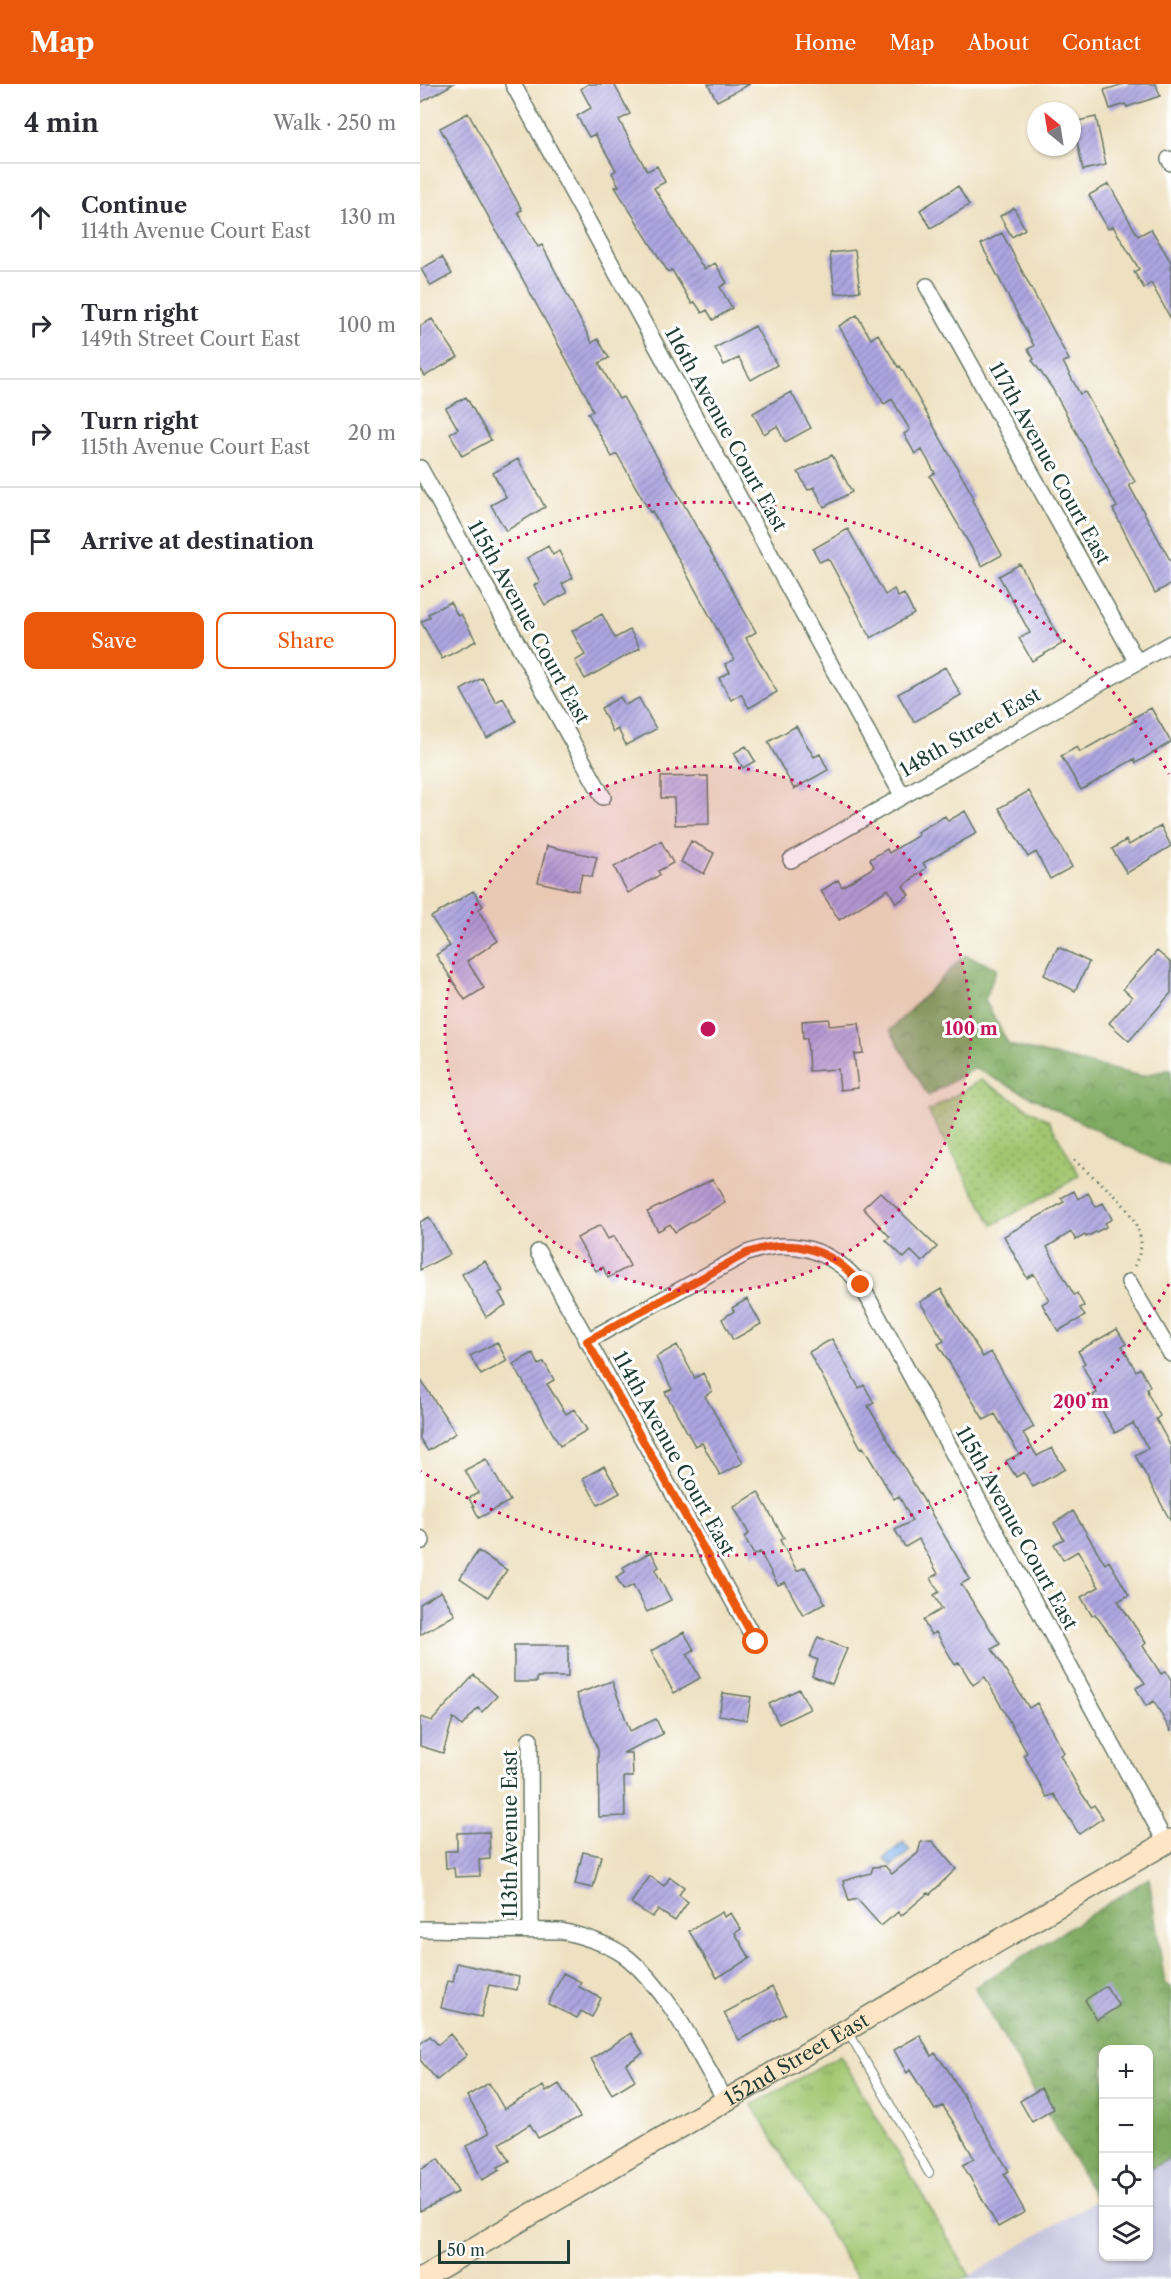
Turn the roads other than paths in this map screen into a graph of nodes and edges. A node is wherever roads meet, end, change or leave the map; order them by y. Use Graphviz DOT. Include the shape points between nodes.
graph roads {
  1 [pos="513,84"];
  2 [pos="927,286"];
  3 [pos="420,468"];
  4 [pos="1171,643"];
  5 [pos="1137,662"];
  6 [pos="902,795"];
  7 [pos="603,797"];
  8 [pos="791,860"];
  9 [pos="538,1252"];
  10 [pos="1129,1282"];
  11 [pos="587,1341"];
  12 [pos="1171,1354"];
  13 [pos="756,1642"];
  14 [pos="530,1739"];
  15 [pos="1168,1842"];
  16 [pos="531,1928"];
  17 [pos="420,1929"];
  18 [pos="847,2030"];
  19 [pos="726,2101"];
  20 [pos="929,2173"];
  21 [pos="421,2279"];
  1 -- 6 [label="street, 116th Avenue Court East"];
  2 -- 5 [label="street, 117th Avenue Court East"];
  3 -- 7 [label="street, 115th Avenue Court East"];
  4 -- 5 [label="street, 148th Street East"];
  5 -- 6 [label="street, 148th Street East"];
  6 -- 8 [label="street, 148th Street East"];
  9 -- 11 [label="street, 114th Avenue Court East"];
  10 -- 12 [label="street"];
  11 -- 13 [label="street, 114th Avenue Court East"];
  11 -- 15 [label="street, 115th Avenue Court East" via="747,1253 776,1245 815,1250 840,1263 861,1285"];
  14 -- 16 [label="street, 113th Avenue East"];
  15 -- 18 [label="main road, 152nd Street East"];
  16 -- 17 [label="street"];
  16 -- 19 [label="street" via="582,1936 629,1959 661,1992"];
  18 -- 19 [label="main road, 152nd Street East"];
  18 -- 20 [label="lane"];
  19 -- 21 [label="main road, 152nd Street East"];
}
